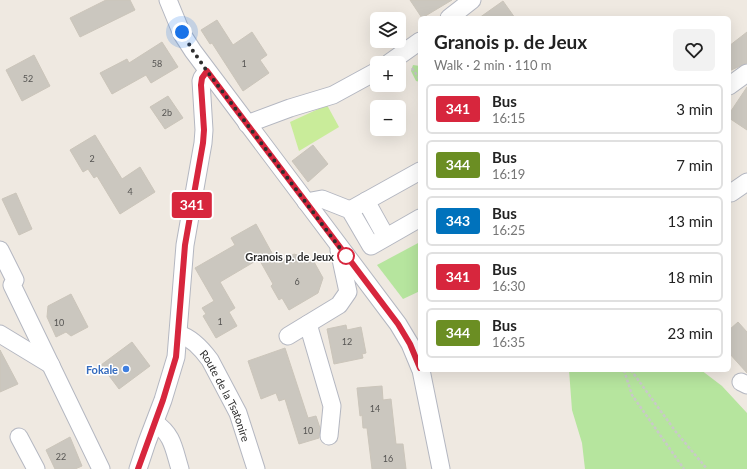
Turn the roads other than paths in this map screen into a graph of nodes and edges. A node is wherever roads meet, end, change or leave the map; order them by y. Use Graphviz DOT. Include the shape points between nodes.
graph roads {
  1 [pos="168,0"];
  2 [pos="472,0"];
  3 [pos="452,16"];
  4 [pos="418,42"];
  5 [pos="399,56"];
  6 [pos="207,71"];
  7 [pos="747,73"];
  8 [pos="370,75"];
  9 [pos="731,85"];
  10 [pos="247,124"];
  11 [pos="418,172"];
  12 [pos="747,182"];
  13 [pos="731,193"];
  14 [pos="366,201"];
  15 [pos="306,202"];
  16 [pos="350,210"];
  17 [pos="418,219"];
  18 [pos="386,237"];
  19 [pos="338,244"];
  20 [pos="0,250"];
  21 [pos="308,324"];
  22 [pos="0,334"];
  23 [pos="179,334"];
  24 [pos="288,336"];
  25 [pos="418,364"];
  26 [pos="51,366"];
  27 [pos="421,372"];
  28 [pos="155,423"];
  29 [pos="329,436"];
  30 [pos="19,437"];
  31 [pos="36,469"];
  32 [pos="101,469"];
  33 [pos="138,469"];
  34 [pos="180,469"];
  35 [pos="256,469"];
  36 [pos="441,469"];
  1 -- 6 [label="street" via="185,38"];
  2 -- 3 [label="street"];
  4 -- 5 [label="street"];
  6 -- 10 [label="street"];
  6 -- 23 [label="street" via="201,85 203,143 185,245"];
  7 -- 9 [label="street"];
  8 -- 10 [label="street" via="333,95"];
  10 -- 15 [label="street"];
  11 -- 14 [label="street"];
  12 -- 13 [label="street"];
  14 -- 16 [label="street"];
  14 -- 18 [label="street"];
  15 -- 16 [label="street" via="322,199"];
  15 -- 19 [label="street"];
  16 -- 18 [label="street" via="371,246"];
  17 -- 18 [label="street"];
  19 -- 21 [label="street" via="348,292 339,305"];
  19 -- 25 [label="street" via="398,324"];
  20 -- 26 [label="street" via="15,280 12,284"];
  21 -- 24 [label="street"];
  21 -- 29 [label="street" via="332,406"];
  22 -- 26 [label="street"];
  23 -- 28 [label="street" via="174,366"];
  23 -- 35 [label="street, Route de la Tsatonire" via="187,337 210,360 238,413"];
  26 -- 32 [label="street"];
  27 -- 36 [label="street"];
  28 -- 33 [label="street"];
  28 -- 34 [label="street" via="169,436"];
  30 -- 31 [label="street"];
}
